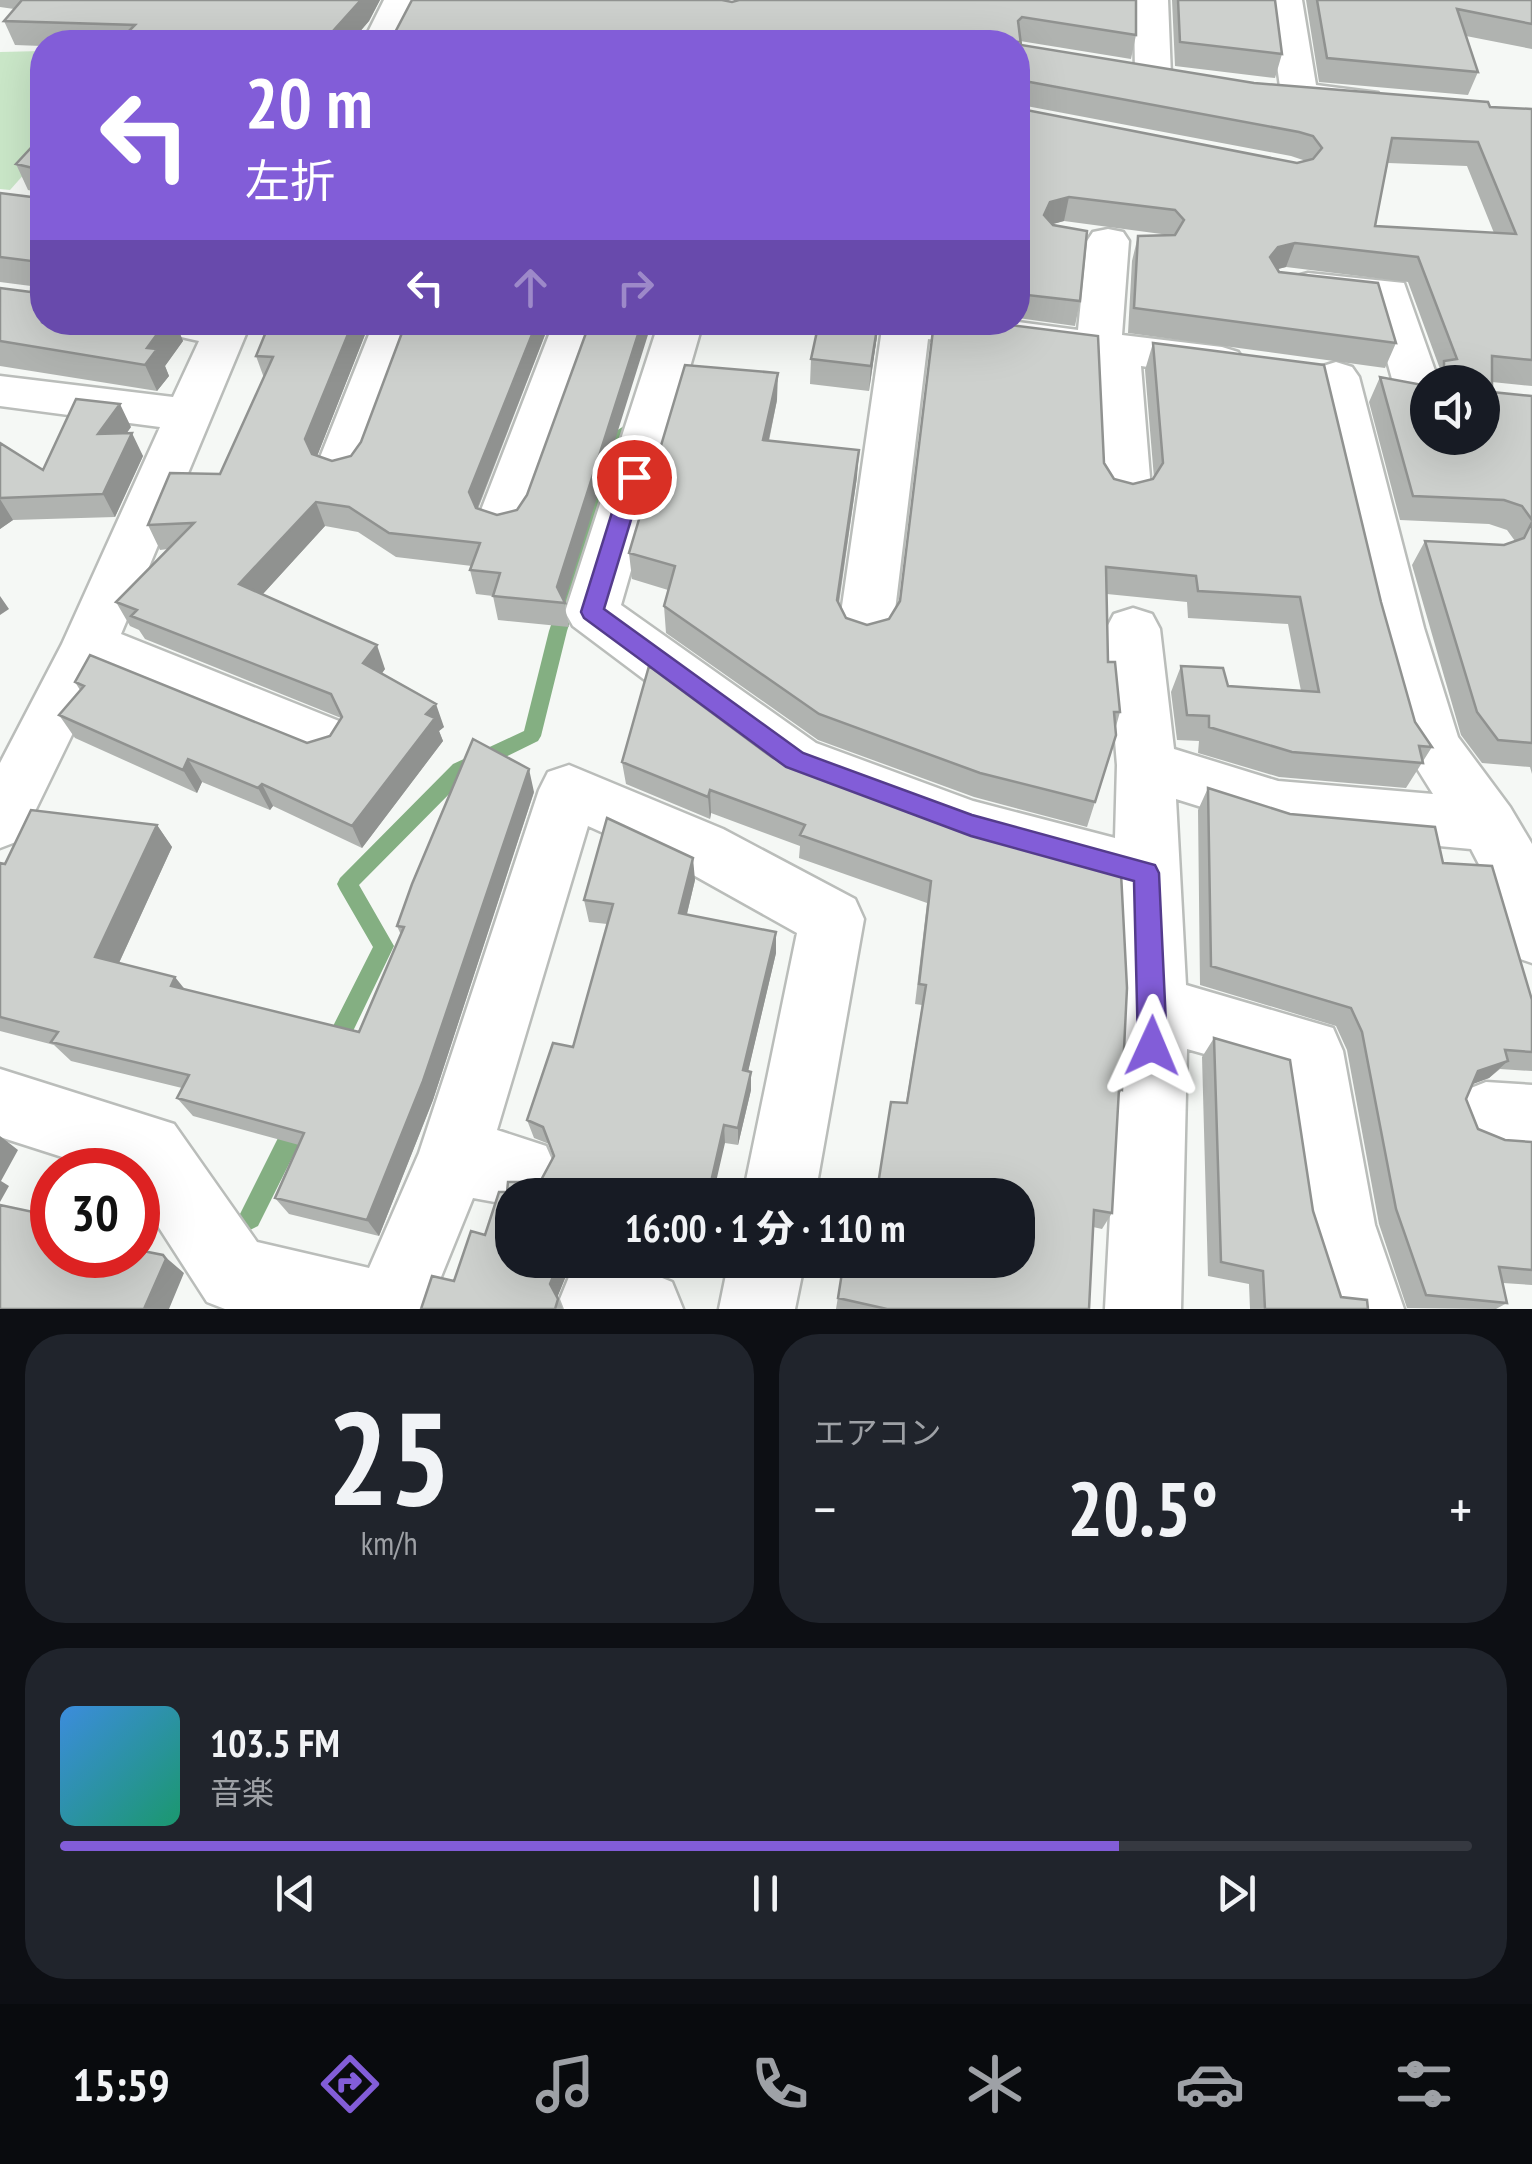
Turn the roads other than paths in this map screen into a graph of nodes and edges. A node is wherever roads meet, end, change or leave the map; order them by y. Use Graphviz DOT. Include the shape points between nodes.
graph roads {
  1 [pos="401,0"];
  2 [pos="1151,0"];
  3 [pos="1285,0"];
  4 [pos="386,30"];
  5 [pos="1191,82"];
  6 [pos="1398,104"];
  7 [pos="1064,237"];
  8 [pos="1108,242"];
  9 [pos="1153,247"];
  10 [pos="1286,284"];
  11 [pos="224,335"];
  12 [pos="394,335"];
  13 [pos="568,335"];
  14 [pos="677,335"];
  15 [pos="904,335"];
  16 [pos="1007,335"];
  17 [pos="1108,347"];
  18 [pos="1414,365"];
  19 [pos="1299,372"];
  20 [pos="0,391"];
  21 [pos="1410,391"];
  22 [pos="189,415"];
  23 [pos="341,465"];
  24 [pos="1126,490"];
  25 [pos="503,518"];
  26 [pos="1374,541"];
  27 [pos="1431,544"];
  28 [pos="866,627"];
  29 [pos="1133,629"];
  30 [pos="89,644"];
  31 [pos="319,738"];
  32 [pos="1146,765"];
  33 [pos="0,822"];
  34 [pos="1489,825"];
  35 [pos="1146,873"];
  36 [pos="1532,934"];
  37 [pos="1154,1008"];
  38 [pos="0,1102"];
  39 [pos="453,1158"];
  40 [pos="521,1172"];
  41 [pos="782,1178"];
  42 [pos="764,1278"];
  43 [pos="381,1309"];
  44 [pos="390,1309"];
  45 [pos="758,1309"];
  46 [pos="1143,1309"];
  47 [pos="1366,1309"];
  1 -- 4 [label="street"];
  2 -- 5 [label="street" via="1137,74"];
  3 -- 6 [label="street" via="1282,93"];
  7 -- 8 [label="street"];
  8 -- 9 [label="street"];
  8 -- 17 [label="street"];
  10 -- 18 [label="street" via="1389,292"];
  11 -- 22 [label="street"];
  12 -- 23 [label="street" via="386,404"];
  13 -- 25 [label="street" via="523,412"];
  14 -- 35 [label="street" via="592,612 795,760 971,826"];
  15 -- 28 [label="street"];
  16 -- 17 [label="street"];
  17 -- 19 [label="street"];
  17 -- 24 [label="street"];
  19 -- 21 [label="street"];
  19 -- 26 [label="street"];
  20 -- 22 [label="street"];
  22 -- 30 [label="street"];
  26 -- 27 [label="street"];
  26 -- 34 [label="street" via="1432,746"];
  29 -- 32 [label="street"];
  30 -- 31 [label="street"];
  30 -- 33 [label="street"];
  32 -- 34 [label="street" via="1278,806"];
  32 -- 35 [label="street"];
  34 -- 36 [label="street" via="1514,870"];
  35 -- 37 [label="street"];
  37 -- 46 [label="street"];
  37 -- 47 [label="street" via="1310,1051 1338,1226"];
  38 -- 43 [label="street" via="149,1150 234,1275"];
  39 -- 40 [label="street"];
  39 -- 41 [label="street" via="569,790 700,848 832,919"];
  39 -- 44 [label="street"];
  42 -- 45 [label="street"];
}
